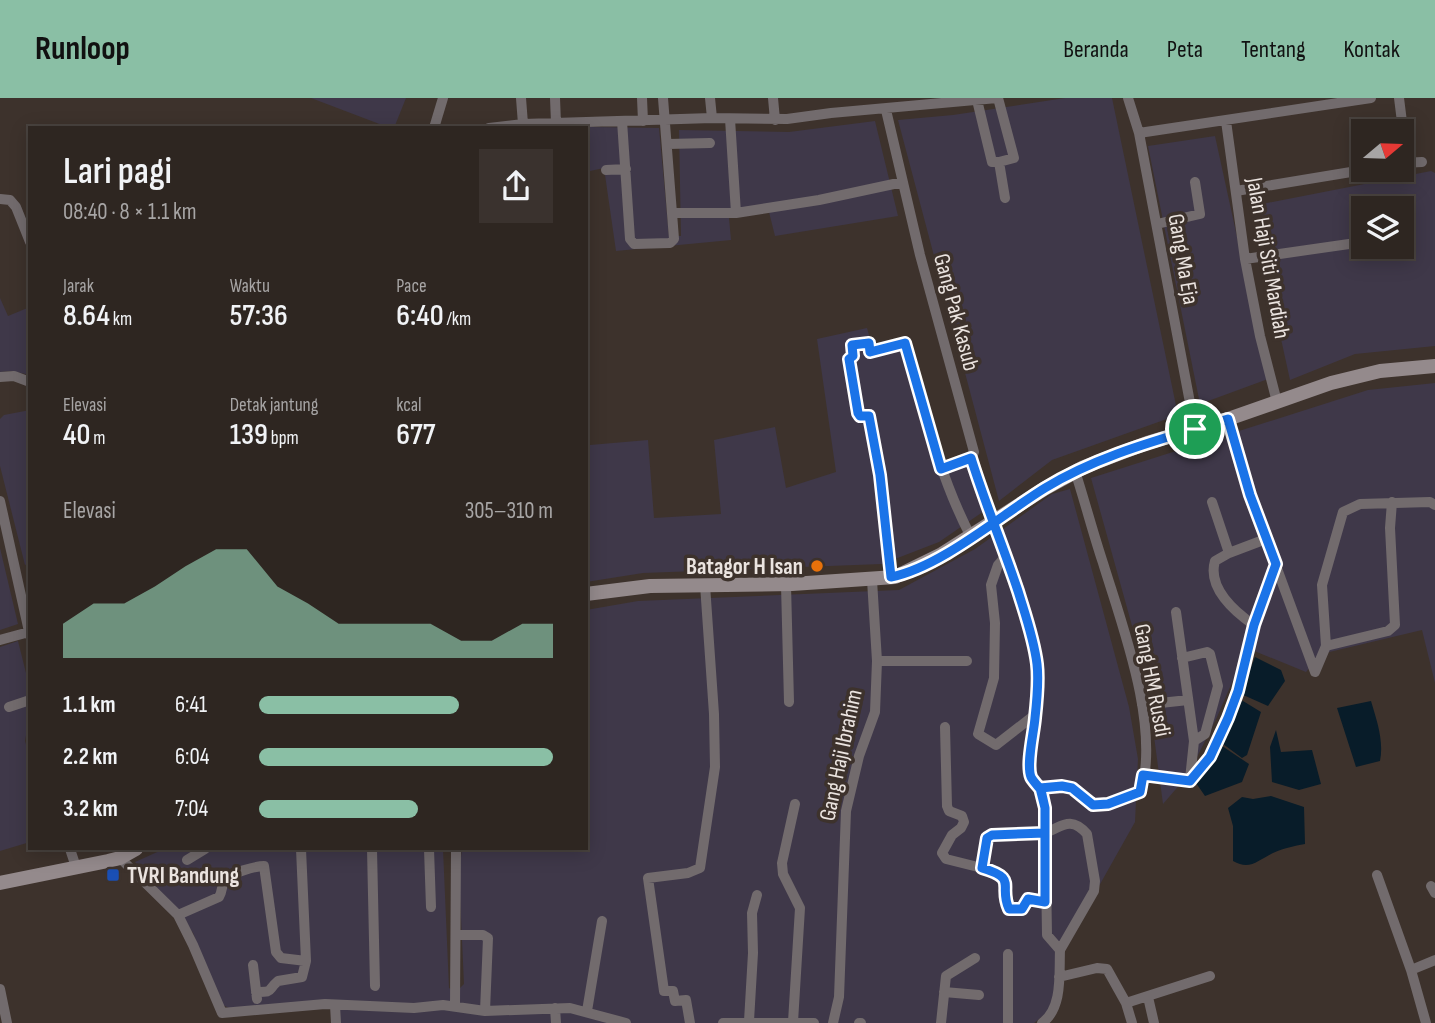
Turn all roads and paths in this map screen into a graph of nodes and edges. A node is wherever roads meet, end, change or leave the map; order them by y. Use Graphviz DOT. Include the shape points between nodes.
graph roads {
  1 [pos="443,98"];
  2 [pos="521,98"];
  3 [pos="555,98"];
  4 [pos="642,98"];
  5 [pos="663,98"];
  6 [pos="710,98"];
  7 [pos="773,98"];
  8 [pos="877,98"];
  9 [pos="998,98"];
  10 [pos="1128,98"];
  11 [pos="1371,98"];
  12 [pos="1399,98"];
  13 [pos="977,100"];
  14 [pos="883,110"];
  15 [pos="712,118"];
  16 [pos="730,119"];
  17 [pos="1401,119"];
  18 [pos="666,120"];
  19 [pos="775,120"];
  20 [pos="622,121"];
  21 [pos="643,121"];
  22 [pos="1226,121"];
  23 [pos="556,123"];
  24 [pos="523,124"];
  25 [pos="435,126"];
  26 [pos="506,126"];
  27 [pos="1139,133"];
  28 [pos="710,143"];
  29 [pos="668,144"];
  30 [pos="999,162"];
  31 [pos="1414,162"];
  32 [pos="1422,162"];
  33 [pos="626,169"];
  34 [pos="606,170"];
  35 [pos="1351,172"];
  36 [pos="903,182"];
  37 [pos="1195,182"];
  38 [pos="1236,191"];
  39 [pos="1005,198"];
  40 [pos="0,200"];
  41 [pos="674,213"];
  42 [pos="736,213"];
  43 [pos="1157,223"];
  44 [pos="28,237"];
  45 [pos="1349,244"];
  46 [pos="1245,259"];
  47 [pos="1435,366"];
  48 [pos="0,377"];
  49 [pos="28,381"];
  50 [pos="1277,402"];
  51 [pos="1228,419"];
  52 [pos="1195,429"];
  53 [pos="971,458"];
  54 [pos="941,469"];
  55 [pos="1075,471"];
  56 [pos="0,501"];
  57 [pos="1212,502"];
  58 [pos="1392,502"];
  59 [pos="1435,505"];
  60 [pos="993,522"];
  61 [pos="971,537"];
  62 [pos="1266,539"];
  63 [pos="1229,554"];
  64 [pos="1006,556"];
  65 [pos="1276,564"];
  66 [pos="28,577"];
  67 [pos="891,577"];
  68 [pos="18,580"];
  69 [pos="872,580"];
  70 [pos="786,584"];
  71 [pos="705,585"];
  72 [pos="588,594"];
  73 [pos="1175,612"];
  74 [pos="1254,625"];
  75 [pos="28,629"];
  76 [pos="28,634"];
  77 [pos="0,640"];
  78 [pos="1326,646"];
  79 [pos="1182,659"];
  80 [pos="967,661"];
  81 [pos="877,662"];
  82 [pos="1188,700"];
  83 [pos="28,701"];
  84 [pos="789,702"];
  85 [pos="1142,705"];
  86 [pos="9,707"];
  87 [pos="1036,714"];
  88 [pos="945,727"];
  89 [pos="1194,741"];
  90 [pos="1143,775"];
  91 [pos="1190,781"];
  92 [pos="1040,788"];
  93 [pos="795,804"];
  94 [pos="1045,833"];
  95 [pos="70,850"];
  96 [pos="133,850"];
  97 [pos="203,850"];
  98 [pos="301,850"];
  99 [pos="372,850"];
  100 [pos="429,850"];
  101 [pos="456,850"];
  102 [pos="120,858"];
  103 [pos="187,860"];
  104 [pos="76,867"];
  105 [pos="982,868"];
  106 [pos="1377,875"];
  107 [pos="0,883"];
  108 [pos="757,895"];
  109 [pos="1045,902"];
  110 [pos="431,907"];
  111 [pos="178,915"];
  112 [pos="601,921"];
  113 [pos="456,935"];
  114 [pos="1060,950"];
  115 [pos="1008,954"];
  116 [pos="975,958"];
  117 [pos="1435,960"];
  118 [pos="306,961"];
  119 [pos="253,965"];
  120 [pos="1411,970"];
  121 [pos="1210,976"];
  122 [pos="1059,977"];
  123 [pos="375,986"];
  124 [pos="0,989"];
  125 [pos="256,992"];
  126 [pos="944,992"];
  127 [pos="979,995"];
  128 [pos="1148,997"];
  129 [pos="1126,1003"];
  130 [pos="335,1005"];
  131 [pos="456,1005"];
  132 [pos="555,1008"];
  133 [pos="258,1009"];
  134 [pos="587,1011"];
  135 [pos="485,1012"];
  136 [pos="513,1017"];
  137 [pos="749,1021"];
  138 [pos="788,1022"];
  139 [pos="7,1023"];
  140 [pos="336,1023"];
  141 [pos="556,1023"];
  142 [pos="626,1023"];
  143 [pos="690,1023"];
  144 [pos="723,1023"];
  145 [pos="814,1023"];
  146 [pos="833,1023"];
  147 [pos="942,1023"];
  148 [pos="1008,1023"];
  149 [pos="1042,1023"];
  150 [pos="1132,1023"];
  151 [pos="1154,1023"];
  152 [pos="1426,1023"];
  1 -- 25 [label="street"];
  2 -- 24 [label="street"];
  3 -- 23 [label="street"];
  4 -- 21 [label="street"];
  5 -- 18 [label="street"];
  6 -- 15 [label="street"];
  7 -- 19 [label="street"];
  8 -- 14 [label="street, Gang Pak Kasub"];
  9 -- 13 [label="street"];
  9 -- 30 [label="street" via="1014,158"];
  10 -- 27 [label="street, Gang Ma Eja"];
  11 -- 22 [label="street"];
  12 -- 17 [label="street"];
  13 -- 14 [label="street"];
  13 -- 30 [label="street" via="992,162"];
  14 -- 19 [label="street"];
  14 -- 36 [label="street, Gang Pak Kasub"];
  15 -- 16 [label="street"];
  15 -- 18 [label="street"];
  16 -- 19 [label="street"];
  16 -- 42 [label="street"];
  18 -- 21 [label="street"];
  18 -- 29 [label="street"];
  20 -- 21 [label="street"];
  20 -- 23 [label="street"];
  20 -- 33 [label="street"];
  22 -- 27 [label="street"];
  22 -- 38 [label="street, Jalan Haji Siti Mardiah"];
  23 -- 24 [label="street"];
  24 -- 26 [label="street"];
  27 -- 43 [label="street, Gang Ma Eja"];
  28 -- 29 [label="street"];
  29 -- 41 [label="street"];
  30 -- 39 [label="street"];
  31 -- 32 [label="street"];
  33 -- 34 [label="street"];
  33 -- 41 [label="street" via="632,242 674,241"];
  35 -- 38 [label="street"];
  36 -- 42 [label="street"];
  36 -- 53 [label="street, Gang Pak Kasub" via="974,452"];
  37 -- 43 [label="street" via="1200,214"];
  38 -- 46 [label="street, Jalan Haji Siti Mardiah"];
  40 -- 44 [label="street" via="10,200 16,207"];
  41 -- 42 [label="street"];
  43 -- 52 [label="street, Gang Ma Eja"];
  45 -- 46 [label="street"];
  46 -- 50 [label="street, Jalan Haji Siti Mardiah"];
  47 -- 50 [label="main road" via="1359,375"];
  48 -- 49 [label="street"];
  50 -- 51 [label="main road"];
  51 -- 52 [label="main road"];
  51 -- 62 [label="street"];
  52 -- 55 [label="main road"];
  53 -- 54 [label="street"];
  53 -- 60 [label="street, Gang Pak Kasub"];
  54 -- 61 [label="street"];
  54 -- 67 [label="street" via="905,343 870,352 869,343 852,345 849,359 858,413 869,416 880,475"];
  55 -- 60 [label="main road"];
  55 -- 85 [label="street, Gang HM Rusdi"];
  56 -- 68 [label="street"];
  57 -- 63 [label="street"];
  58 -- 59 [label="street"];
  58 -- 78 [label="street" via="1353,506 1343,512 1322,584"];
  58 -- 78 [label="street" via="1395,625 1388,631"];
  60 -- 61 [label="main road"];
  60 -- 64 [label="street, Gang Pak Kasub"];
  61 -- 67 [label="main road" via="921,566"];
  62 -- 63 [label="street"];
  62 -- 65 [label="street"];
  63 -- 74 [label="street" via="1214,561 1218,586 1227,603"];
  64 -- 87 [label="street, Gang Pak Kasub" via="1037,663"];
  64 -- 87 [label="street" via="992,585 994,678 978,734 996,746"];
  65 -- 74 [label="street"];
  65 -- 78 [label="street" via="1315,672"];
  66 -- 68 [label="street"];
  67 -- 69 [label="main road"];
  68 -- 75 [label="street"];
  69 -- 70 [label="main road"];
  69 -- 81 [label="street, Gang Haji Ibrahim"];
  70 -- 71 [label="main road"];
  70 -- 84 [label="street"];
  71 -- 72 [label="main road"];
  71 -- 143 [label="street" via="715,767 700,869 648,878 664,991 673,990 675,1001 686,1000"];
  73 -- 79 [label="street"];
  74 -- 91 [label="street" via="1228,718 1210,757"];
  76 -- 77 [label="street"];
  79 -- 82 [label="street"];
  79 -- 89 [label="street" via="1208,652 1218,686 1205,734"];
  80 -- 81 [label="street"];
  81 -- 146 [label="street, Gang Haji Ibrahim" via="875,712 859,756 845,820 839,997"];
  82 -- 85 [label="street"];
  82 -- 89 [label="street"];
  83 -- 86 [label="street"];
  85 -- 90 [label="street, Gang HM Rusdi"];
  87 -- 92 [label="street, Gang Pak Kasub" via="1030,767"];
  88 -- 105 [label="street" via="947,806 964,822 942,853 946,859"];
  89 -- 91 [label="street"];
  90 -- 91 [label="street"];
  90 -- 92 [label="street" via="1140,792 1104,805 1089,804 1072,788"];
  92 -- 94 [label="street, Gang Pak Kasub"];
  93 -- 138 [label="street" via="782,863 800,908"];
  94 -- 105 [label="street" via="989,836"];
  94 -- 109 [label="street, Gang Pak Kasub"];
  94 -- 114 [label="street" via="1060,824 1075,825 1087,834 1092,850 1094,891"];
  95 -- 104 [label="street"];
  96 -- 102 [label="main road"];
  97 -- 103 [label="street"];
  98 -- 118 [label="street"];
  99 -- 123 [label="street"];
  100 -- 110 [label="street"];
  101 -- 113 [label="street"];
  102 -- 104 [label="main road"];
  102 -- 111 [label="street"];
  104 -- 107 [label="main road"];
  105 -- 109 [label="street" via="1003,876 1009,909 1022,909 1028,899"];
  106 -- 120 [label="street"];
  108 -- 137 [label="street" via="752,913"];
  109 -- 114 [label="street, Gang Pak Kasub" via="1047,935"];
  111 -- 118 [label="street" via="219,897 229,876 264,866 276,952 281,958"];
  111 -- 133 [label="street" via="220,1012"];
  112 -- 134 [label="street"];
  113 -- 131 [label="street"];
  113 -- 135 [label="street" via="488,938"];
  114 -- 122 [label="street"];
  115 -- 148 [label="street"];
  116 -- 126 [label="street" via="948,973"];
  117 -- 120 [label="street"];
  118 -- 125 [label="street" via="302,977 278,981 268,992"];
  119 -- 125 [label="street"];
  120 -- 152 [label="street"];
  121 -- 128 [label="street"];
  122 -- 129 [label="street" via="1107,969"];
  122 -- 149 [label="street" via="1055,1007"];
  124 -- 139 [label="street"];
  125 -- 133 [label="street"];
  126 -- 127 [label="street"];
  126 -- 147 [label="street"];
  128 -- 129 [label="street"];
  128 -- 151 [label="street"];
  129 -- 150 [label="street"];
  130 -- 131 [label="street"];
  130 -- 133 [label="street"];
  130 -- 140 [label="street"];
  131 -- 135 [label="street"];
  132 -- 134 [label="street"];
  132 -- 136 [label="street"];
  132 -- 141 [label="street"];
  134 -- 142 [label="street"];
  135 -- 136 [label="street"];
  137 -- 138 [label="street"];
  137 -- 144 [label="street"];
  138 -- 145 [label="street"];
}
